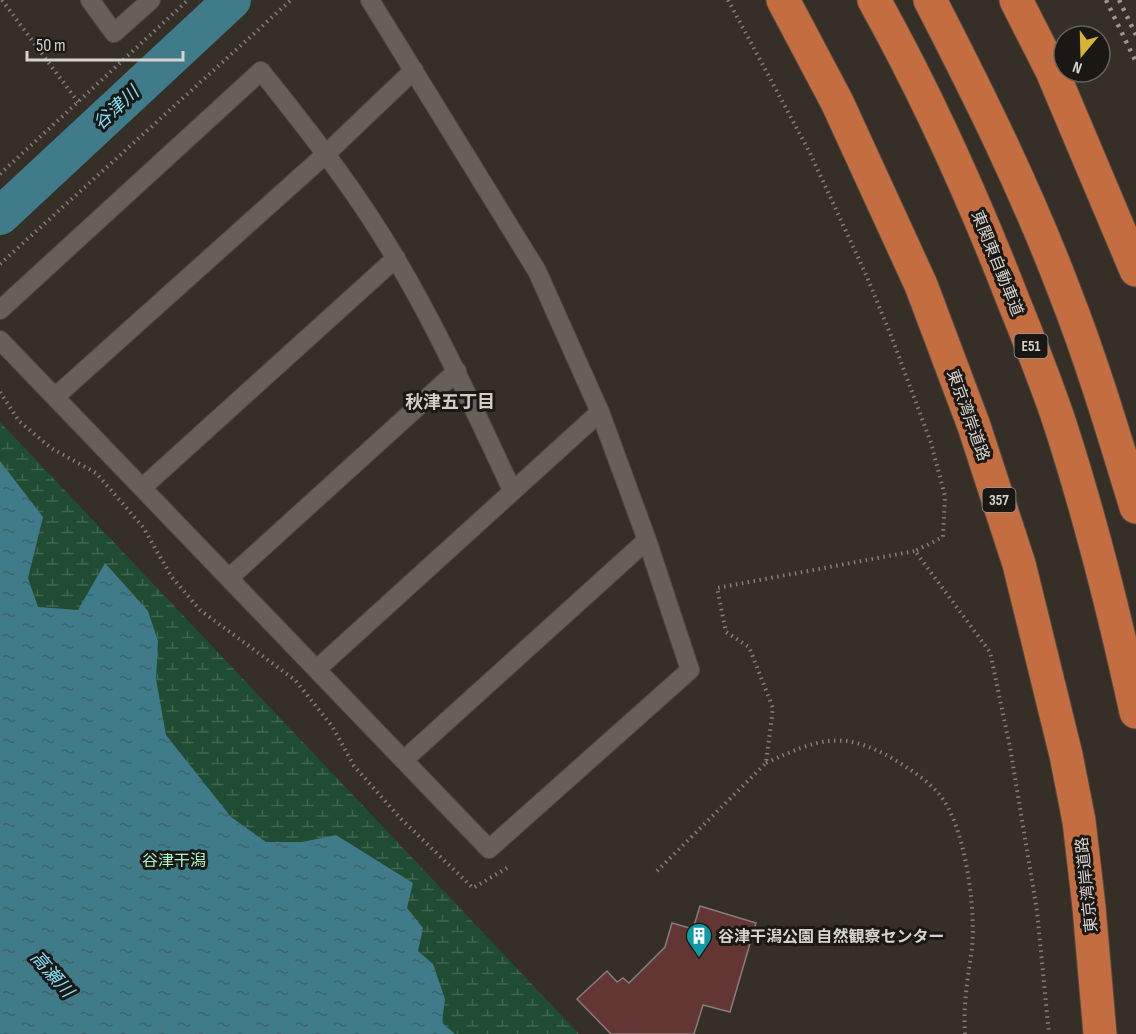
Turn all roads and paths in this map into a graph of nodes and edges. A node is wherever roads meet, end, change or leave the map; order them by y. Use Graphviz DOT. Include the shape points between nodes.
graph roads {
  1 [pos="2,0"];
  2 [pos="90,0"];
  3 [pos="151,0"];
  4 [pos="188,0"];
  5 [pos="291,0"];
  6 [pos="370,0"];
  7 [pos="728,0"];
  8 [pos="783,0"];
  9 [pos="874,0"];
  10 [pos="930,0"];
  11 [pos="1016,0"];
  12 [pos="414,70"];
  13 [pos="78,102"];
  14 [pos="327,153"];
  15 [pos="0,174"];
  16 [pos="396,258"];
  17 [pos="0,264"];
  18 [pos="1136,270"];
  19 [pos="0,310"];
  20 [pos="0,340"];
  21 [pos="457,371"];
  22 [pos="0,392"];
  23 [pos="55,397"];
  24 [pos="600,412"];
  25 [pos="142,487"];
  26 [pos="512,490"];
  27 [pos="1136,507"];
  28 [pos="647,540"];
  29 [pos="915,551"];
  30 [pos="229,578"];
  31 [pos="317,669"];
  32 [pos="1136,712"];
  33 [pos="405,759"];
  34 [pos="766,763"];
  35 [pos="1079,821"];
  36 [pos="507,868"];
  37 [pos="657,871"];
  38 [pos="965,1034"];
  39 [pos="1048,1034"];
  40 [pos="1100,1034"];
  41 [pos="1114,1034"];
  1 -- 13 [label="path"];
  2 -- 3 [label="street" via="114,33"];
  4 -- 13 [label="path"];
  5 -- 17 [label="path"];
  6 -- 12 [label="street"];
  7 -- 29 [label="path" via="810,153 892,338 931,443 945,496 943,537"];
  8 -- 35 [label="highway, 東京湾岸道路 / 357" via="837,102 921,285 974,426 1019,564"];
  9 -- 32 [label="highway, 東関東自動車道 / E51" via="911,66 969,193 1061,428 1123,651"];
  10 -- 27 [label="highway" via="988,111 1065,291"];
  11 -- 18 [label="highway" via="1052,71"];
  12 -- 14 [label="street"];
  12 -- 24 [label="street" via="537,271"];
  13 -- 15 [label="path"];
  14 -- 16 [label="street"];
  14 -- 19 [label="street" via="261,70"];
  14 -- 23 [label="street"];
  16 -- 21 [label="street"];
  16 -- 25 [label="street"];
  20 -- 23 [label="street"];
  21 -- 26 [label="street"];
  21 -- 30 [label="street"];
  22 -- 36 [label="path" via="19,421 51,448 96,473 142,527 171,576 200,610 295,680 332,726 354,766 400,818 473,888"];
  23 -- 25 [label="street"];
  24 -- 26 [label="street"];
  24 -- 28 [label="street"];
  25 -- 30 [label="street"];
  26 -- 31 [label="street"];
  28 -- 33 [label="street"];
  28 -- 33 [label="street" via="690,670 489,849"];
  29 -- 34 [label="path" via="717,588 726,632 749,647 772,708"];
  29 -- 39 [label="path" via="990,652 1037,911"];
  30 -- 31 [label="street"];
  31 -- 33 [label="street"];
  34 -- 37 [label="path"];
  34 -- 38 [label="path" via="814,743 856,743 911,770 938,793 953,815 965,859 972,915 963,1016"];
  35 -- 40 [label="highway, 東京湾岸道路 / 357"];
  35 -- 41 [label="highway"];
}
